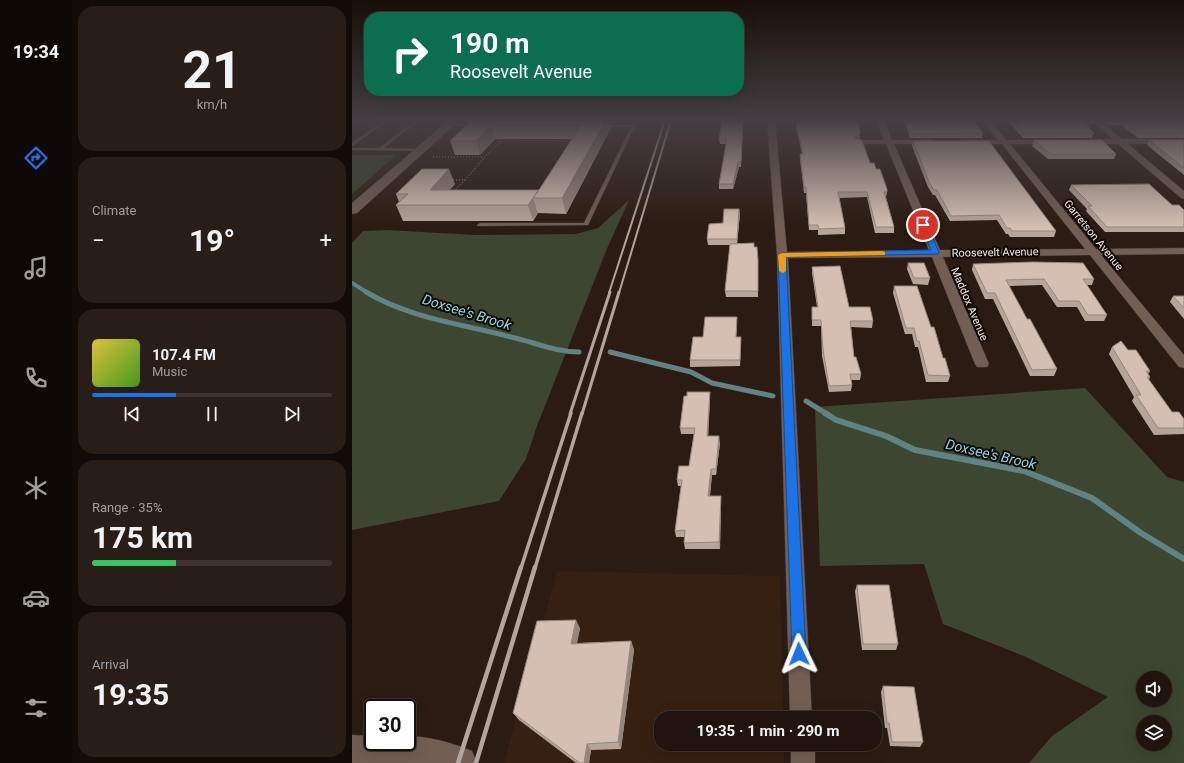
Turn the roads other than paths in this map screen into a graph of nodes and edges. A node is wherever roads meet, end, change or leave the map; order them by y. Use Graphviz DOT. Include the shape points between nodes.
graph roads {
  1 [pos="415,156"];
  2 [pos="619,156"];
  3 [pos="774,156"];
  4 [pos="894,156"];
  5 [pos="1014,156"];
  6 [pos="1137,156"];
  7 [pos="1184,196"];
  8 [pos="352,210"];
  9 [pos="480,225"];
  10 [pos="1091,251"];
  11 [pos="1184,251"];
  12 [pos="935,252"];
  13 [pos="782,255"];
  14 [pos="982,364"];
  15 [pos="1184,364"];
  16 [pos="801,711"];
  17 [pos="802,751"];
  18 [pos="352,752"];
  19 [pos="460,763"];
  20 [pos="803,763"];
  1 -- 8 [label="main road"];
  2 -- 9 [label="lane" via="586,224"];
  3 -- 13 [label="street"];
  4 -- 12 [label="street, Maddox Avenue"];
  5 -- 10 [label="street, Garretson Avenue"];
  6 -- 7 [label="street"];
  10 -- 11 [label="street, Roosevelt Avenue"];
  10 -- 12 [label="street, Roosevelt Avenue"];
  10 -- 15 [label="street, Garretson Avenue"];
  12 -- 13 [label="street, Roosevelt Avenue"];
  12 -- 14 [label="street, Maddox Avenue"];
  13 -- 16 [label="street"];
  17 -- 20 [label="street"];
  18 -- 19 [label="main road" via="415,754"];
}
